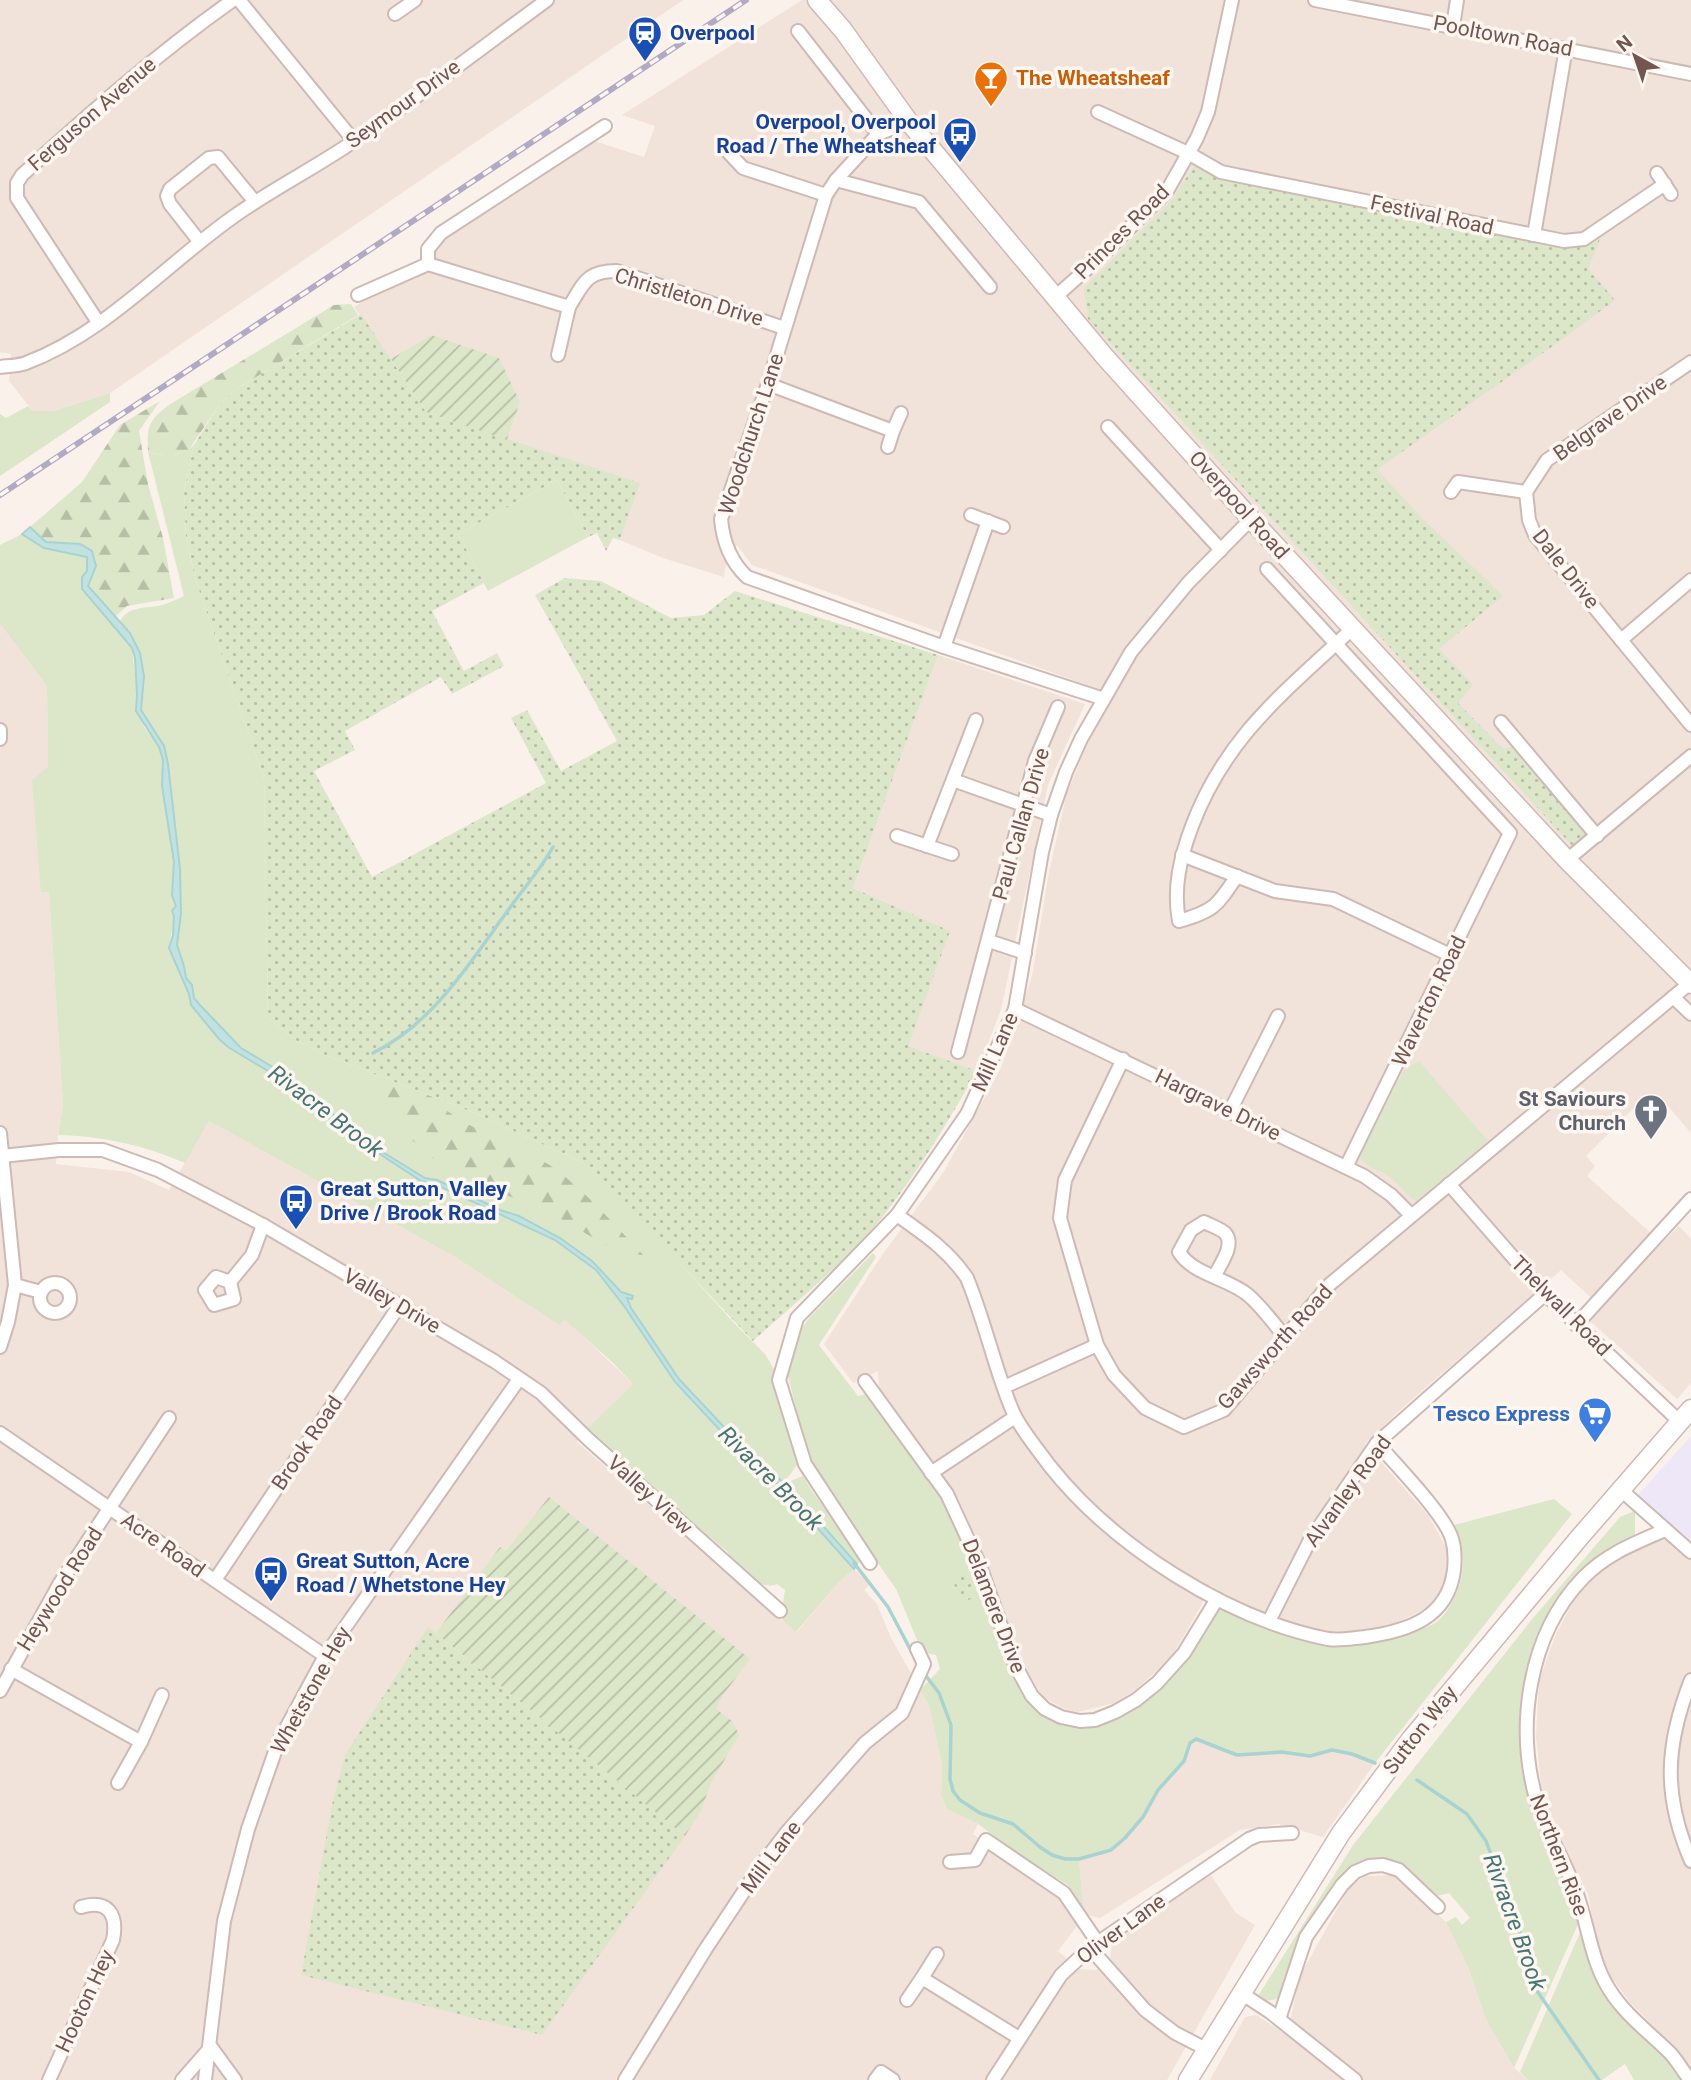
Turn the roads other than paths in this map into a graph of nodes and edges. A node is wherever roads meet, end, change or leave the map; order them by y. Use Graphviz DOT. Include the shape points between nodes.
graph roads {
  1 [pos="233,0"];
  2 [pos="239,0"];
  3 [pos="415,0"];
  4 [pos="547,0"];
  5 [pos="817,0"];
  6 [pos="1232,0"];
  7 [pos="1315,0"];
  8 [pos="1457,0"];
  9 [pos="395,14"];
  10 [pos="1453,26"];
  11 [pos="798,31"];
  12 [pos="1566,48"];
  13 [pos="1691,74"];
  14 [pos="1098,112"];
  15 [pos="909,122"];
  16 [pos="605,127"];
  17 [pos="878,135"];
  18 [pos="354,141"];
  19 [pos="729,153"];
  20 [pos="1188,153"];
  21 [pos="836,180"];
  22 [pos="1665,184"];
  23 [pos="826,195"];
  24 [pos="255,202"];
  25 [pos="1534,235"];
  26 [pos="199,241"];
  27 [pos="429,264"];
  28 [pos="990,287"];
  29 [pos="358,295"];
  30 [pos="1054,298"];
  31 [pos="569,307"];
  32 [pos="98,322"];
  33 [pos="784,328"];
  34 [pos="558,355"];
  35 [pos="1691,362"];
  36 [pos="0,367"];
  37 [pos="768,384"];
  38 [pos="901,413"];
  39 [pos="1108,427"];
  40 [pos="894,431"];
  41 [pos="888,447"];
  42 [pos="1454,482"];
  43 [pos="1526,492"];
  44 [pos="971,515"];
  45 [pos="1251,519"];
  46 [pos="988,521"];
  47 [pos="1003,527"];
  48 [pos="1221,551"];
  49 [pos="1267,569"];
  50 [pos="1691,580"];
  51 [pos="1353,628"];
  52 [pos="1621,640"];
  53 [pos="1336,644"];
  54 [pos="944,647"];
  55 [pos="1104,699"];
  56 [pos="1058,707"];
  57 [pos="976,720"];
  58 [pos="1501,722"];
  59 [pos="1691,726"];
  60 [pos="0,730"];
  61 [pos="0,738"];
  62 [pos="1691,756"];
  63 [pos="953,780"];
  64 [pos="1025,806"];
  65 [pos="1051,815"];
  66 [pos="1510,834"];
  67 [pos="897,836"];
  68 [pos="1597,836"];
  69 [pos="927,846"];
  70 [pos="951,855"];
  71 [pos="1182,855"];
  72 [pos="1567,860"];
  73 [pos="1237,876"];
  74 [pos="989,941"];
  75 [pos="1025,953"];
  76 [pos="1452,956"];
  77 [pos="1690,984"];
  78 [pos="1674,997"];
  79 [pos="1015,1009"];
  80 [pos="1691,1014"];
  81 [pos="1278,1016"];
  82 [pos="958,1052"];
  83 [pos="1123,1059"];
  84 [pos="1230,1111"];
  85 [pos="0,1133"];
  86 [pos="2,1156"];
  87 [pos="1346,1167"];
  88 [pos="1449,1184"];
  89 [pos="1691,1199"];
  90 [pos="897,1215"];
  91 [pos="1410,1215"];
  92 [pos="263,1225"];
  93 [pos="1214,1277"];
  94 [pos="230,1282"];
  95 [pos="15,1285"];
  96 [pos="41,1292"];
  97 [pos="1545,1294"];
  98 [pos="399,1306"];
  99 [pos="1576,1325"];
  100 [pos="1284,1336"];
  101 [pos="1097,1345"];
  102 [pos="0,1347"];
  103 [pos="519,1379"];
  104 [pos="865,1381"];
  105 [pos="1004,1387"];
  106 [pos="1685,1415"];
  107 [pos="1015,1417"];
  108 [pos="169,1418"];
  109 [pos="0,1433"];
  110 [pos="1377,1443"];
  111 [pos="931,1473"];
  112 [pos="1620,1490"];
  113 [pos="110,1509"];
  114 [pos="1665,1530"];
  115 [pos="1691,1552"];
  116 [pos="870,1563"];
  117 [pos="215,1580"];
  118 [pos="1217,1599"];
  119 [pos="780,1611"];
  120 [pos="1269,1621"];
  121 [pos="917,1649"];
  122 [pos="326,1656"];
  123 [pos="11,1669"];
  124 [pos="1691,1680"];
  125 [pos="0,1691"];
  126 [pos="162,1695"];
  127 [pos="141,1742"];
  128 [pos="118,1783"];
  129 [pos="1292,1833"];
  130 [pos="950,1861"];
  131 [pos="1691,1861"];
  132 [pos="81,1907"];
  133 [pos="1438,1907"];
  134 [pos="1094,1946"];
  135 [pos="937,1954"];
  136 [pos="922,1978"];
  137 [pos="1241,1993"];
  138 [pos="907,2000"];
  139 [pos="1279,2019"];
  140 [pos="1019,2038"];
  141 [pos="211,2048"];
  142 [pos="1206,2049"];
  143 [pos="49,2080"];
  144 [pos="182,2080"];
  145 [pos="205,2080"];
  146 [pos="235,2080"];
  147 [pos="625,2080"];
  148 [pos="875,2080"];
  149 [pos="894,2080"];
  150 [pos="993,2080"];
  151 [pos="1188,2080"];
  152 [pos="1355,2080"];
  153 [pos="1689,2080"];
  1 -- 32 [label="street, Ferguson Avenue" via="132,76 17,183 17,198"];
  2 -- 18 [label="street"];
  3 -- 9 [label="street"];
  4 -- 18 [label="street, Seymour Drive"];
  5 -- 15 [label="main road, Overpool Road"];
  6 -- 20 [label="street, Princes Road" via="1208,112"];
  7 -- 10 [label="street, Pooltown Road"];
  8 -- 10 [label="street"];
  10 -- 12 [label="street, Pooltown Road"];
  11 -- 17 [label="street"];
  12 -- 13 [label="street, Pooltown Road"];
  12 -- 25 [label="street"];
  14 -- 20 [label="street, Festival Road"];
  15 -- 17 [label="street, Woodchurch Lane"];
  15 -- 30 [label="main road, Overpool Road"];
  16 -- 27 [label="street" via="441,233 428,249"];
  17 -- 21 [label="street, Woodchurch Lane"];
  18 -- 24 [label="street, Seymour Drive"];
  19 -- 23 [label="street" via="743,168"];
  20 -- 25 [label="street, Festival Road" via="1221,172"];
  20 -- 30 [label="street, Princes Road" via="1167,191"];
  21 -- 23 [label="street, Woodchurch Lane"];
  21 -- 28 [label="street" via="919,202"];
  22 -- 25 [label="street, Festival Road" via="1584,239 1564,241"];
  23 -- 33 [label="street, Woodchurch Lane"];
  24 -- 26 [label="street, Seymour Drive"];
  24 -- 26 [label="street" via="218,157 209,158 167,196"];
  26 -- 32 [label="street, Seymour Drive" via="144,290"];
  27 -- 29 [label="street"];
  27 -- 31 [label="street"];
  30 -- 45 [label="main road, Overpool Road"];
  31 -- 33 [label="street, Christleton Drive" via="589,277 617,271"];
  31 -- 34 [label="street, Christleton Drive"];
  32 -- 36 [label="street, Seymour Drive" via="24,364"];
  33 -- 37 [label="street, Woodchurch Lane"];
  35 -- 43 [label="street, Belgrave Drive" via="1548,460"];
  37 -- 40 [label="street"];
  37 -- 54 [label="street, Woodchurch Lane" via="721,519 735,566 747,577"];
  38 -- 40 [label="street"];
  39 -- 48 [label="street, Overpool Road"];
  40 -- 41 [label="street"];
  42 -- 43 [label="street"];
  43 -- 52 [label="street, Dale Drive" via="1535,535"];
  44 -- 46 [label="street"];
  45 -- 48 [label="street, Mill Lane"];
  45 -- 51 [label="main road, Overpool Road"];
  46 -- 47 [label="street"];
  46 -- 54 [label="street"];
  48 -- 55 [label="street, Mill Lane" via="1131,652"];
  49 -- 53 [label="street, Overpool Road"];
  50 -- 52 [label="street"];
  51 -- 53 [label="street"];
  51 -- 72 [label="main road, Overpool Road"];
  52 -- 59 [label="street, Dale Drive"];
  53 -- 66 [label="street, Overpool Road"];
  53 -- 71 [label="street" via="1255,720 1238,742 1206,790"];
  54 -- 55 [label="street, Woodchurch Lane"];
  55 -- 65 [label="street, Mill Lane" via="1081,739"];
  56 -- 64 [label="street, Paul Callan Drive" via="1035,761"];
  57 -- 63 [label="street"];
  58 -- 68 [label="street"];
  60 -- 61 [label="street"];
  62 -- 68 [label="street"];
  63 -- 64 [label="street"];
  63 -- 69 [label="street"];
  64 -- 65 [label="street"];
  64 -- 74 [label="street, Paul Callan Drive"];
  65 -- 75 [label="street, Mill Lane"];
  66 -- 76 [label="street, Waverton Road"];
  67 -- 69 [label="street"];
  68 -- 72 [label="street"];
  69 -- 70 [label="street"];
  71 -- 73 [label="street"];
  71 -- 73 [label="street" via="1176,890 1179,921 1206,913 1221,901"];
  72 -- 77 [label="main road, Overpool Road"];
  73 -- 76 [label="street" via="1275,891 1333,899"];
  74 -- 75 [label="street"];
  74 -- 82 [label="street, Paul Callan Drive"];
  75 -- 79 [label="street, Mill Lane"];
  76 -- 87 [label="street, Waverton Road"];
  77 -- 78 [label="street, Gawsworth Road"];
  78 -- 80 [label="street"];
  78 -- 88 [label="street, Gawsworth Road"];
  79 -- 83 [label="street, Hargrave Drive"];
  79 -- 90 [label="street, Mill Lane" via="967,1114"];
  81 -- 84 [label="street"];
  83 -- 84 [label="street, Hargrave Drive"];
  83 -- 101 [label="street, Gawsworth Road" via="1065,1180 1061,1201 1064,1238"];
  84 -- 87 [label="street, Hargrave Drive"];
  85 -- 86 [label="street"];
  86 -- 92 [label="street, Valley Drive" via="103,1150 158,1170"];
  86 -- 95 [label="street"];
  87 -- 91 [label="street, Hargrave Drive" via="1391,1195"];
  88 -- 91 [label="street, Gawsworth Road"];
  88 -- 97 [label="street, Thelwall Road"];
  89 -- 99 [label="street"];
  90 -- 105 [label="street" via="949,1254 967,1278"];
  90 -- 116 [label="street, Mill Lane" via="797,1318 779,1380 805,1464"];
  91 -- 100 [label="street, Gawsworth Road" via="1329,1285"];
  92 -- 94 [label="street" via="252,1255"];
  92 -- 98 [label="street, Valley Drive"];
  93 -- 93 [label="street" via="1184,1260 1179,1252 1191,1230 1204,1222 1225,1233 1228,1240"];
  93 -- 100 [label="street" via="1247,1294"];
  95 -- 96 [label="street"];
  95 -- 102 [label="street"];
  97 -- 99 [label="street, Thelwall Road"];
  97 -- 110 [label="street, Alvanley Road"];
  98 -- 103 [label="street, Valley Drive"];
  98 -- 117 [label="street, Brook Road"];
  99 -- 106 [label="street, Thelwall Road"];
  100 -- 101 [label="street, Gawsworth Road" via="1224,1410 1184,1427 1145,1408 1114,1375"];
  101 -- 105 [label="street"];
  103 -- 119 [label="street, Valley View"];
  103 -- 122 [label="street, Whetstone Hey"];
  104 -- 111 [label="street, Delamere Drive"];
  105 -- 107 [label="street"];
  106 -- 112 [label="main road, Sutton Way"];
  107 -- 111 [label="street"];
  107 -- 118 [label="street" via="1051,1468 1090,1510 1167,1570"];
  108 -- 113 [label="street, Heywood Road"];
  109 -- 113 [label="street, Acre Road"];
  110 -- 120 [label="street, Alvanley Road" via="1310,1540"];
  110 -- 120 [label="street" via="1452,1537 1452,1584 1441,1605 1421,1622 1388,1634 1336,1640"];
  111 -- 118 [label="street, Delamere Drive" via="947,1494 969,1540 1015,1665 1032,1696 1060,1717 1095,1720 1136,1700 1184,1653"];
  112 -- 114 [label="street"];
  112 -- 137 [label="main road, Sutton Way" via="1411,1740 1341,1833"];
  113 -- 117 [label="street, Acre Road"];
  113 -- 123 [label="street, Heywood Road" via="60,1583"];
  114 -- 115 [label="street"];
  114 -- 153 [label="street, Northern Rise" via="1617,1551 1583,1577 1561,1606 1533,1671 1526,1727 1537,1803 1578,1898 1601,1972 1618,2002 1673,2057"];
  117 -- 122 [label="street, Acre Road"];
  118 -- 120 [label="street"];
  121 -- 147 [label="street, Mill Lane" via="924,1664 902,1713 865,1743 780,1841 705,1950"];
  122 -- 141 [label="street, Whetstone Hey" via="278,1743 248,1829 224,1922"];
  123 -- 125 [label="street, Heywood Road"];
  123 -- 127 [label="street"];
  124 -- 131 [label="street" via="1672,1738 1671,1771 1673,1804"];
  126 -- 127 [label="street"];
  127 -- 128 [label="street"];
  129 -- 134 [label="street, Oliver Lane" via="1249,1839"];
  130 -- 134 [label="street" via="975,1860 986,1840 1064,1893"];
  132 -- 143 [label="street, Hooton Hey" via="102,1905 113,1915 116,1926"];
  133 -- 139 [label="street" via="1399,1870 1369,1866 1355,1872 1306,1937"];
  134 -- 140 [label="street, Oliver Lane" via="1061,1975"];
  134 -- 142 [label="street" via="1145,2010"];
  135 -- 136 [label="street"];
  136 -- 138 [label="street"];
  136 -- 140 [label="street"];
  137 -- 139 [label="street"];
  137 -- 142 [label="main road, Sutton Way"];
  139 -- 152 [label="street"];
  140 -- 150 [label="street, Oliver Lane"];
  141 -- 144 [label="street"];
  141 -- 145 [label="street, Whetstone Hey"];
  141 -- 146 [label="street"];
  142 -- 151 [label="main road, Sutton Way"];
  148 -- 149 [label="street" via="881,2072"];
}
